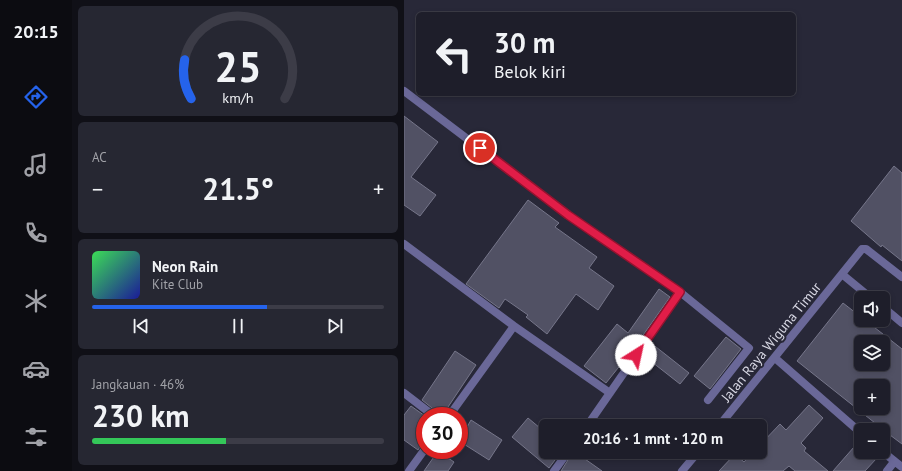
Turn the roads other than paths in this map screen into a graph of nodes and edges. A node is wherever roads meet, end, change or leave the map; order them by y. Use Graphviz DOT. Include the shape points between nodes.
graph roads {
  1 [pos="404,91"];
  2 [pos="404,244"];
  3 [pos="843,275"];
  4 [pos="902,277"];
  5 [pos="862,291"];
  6 [pos="680,292"];
  7 [pos="890,313"];
  8 [pos="902,323"];
  9 [pos="514,326"];
  10 [pos="775,358"];
  11 [pos="404,393"];
  12 [pos="610,393"];
  13 [pos="708,400"];
  14 [pos="422,407"];
  15 [pos="456,407"];
  16 [pos="591,419"];
  17 [pos="725,419"];
  18 [pos="854,427"];
  19 [pos="890,458"];
  20 [pos="418,459"];
  21 [pos="563,459"];
  22 [pos="692,459"];
  23 [pos="894,462"];
  24 [pos="902,467"];
  25 [pos="411,470"];
  26 [pos="554,471"];
  27 [pos="682,471"];
  28 [pos="886,471"];
  1 -- 6 [label="street" via="568,215"];
  2 -- 9 [label="street"];
  3 -- 4 [label="street, Jalan Raya Wiguna Timur" via="864,248"];
  3 -- 5 [label="street"];
  3 -- 10 [label="street, Jalan Raya Wiguna Timur"];
  6 -- 12 [label="street"];
  6 -- 13 [label="street" via="749,348"];
  7 -- 8 [label="street"];
  9 -- 12 [label="street"];
  9 -- 15 [label="street"];
  10 -- 17 [label="street, Jalan Raya Wiguna Timur"];
  10 -- 18 [label="street"];
  11 -- 14 [label="street"];
  12 -- 16 [label="street"];
  19 -- 23 [label="street"];
  20 -- 25 [label="street"];
  21 -- 26 [label="street"];
  22 -- 27 [label="street"];
  23 -- 24 [label="street"];
  23 -- 28 [label="street"];
}
